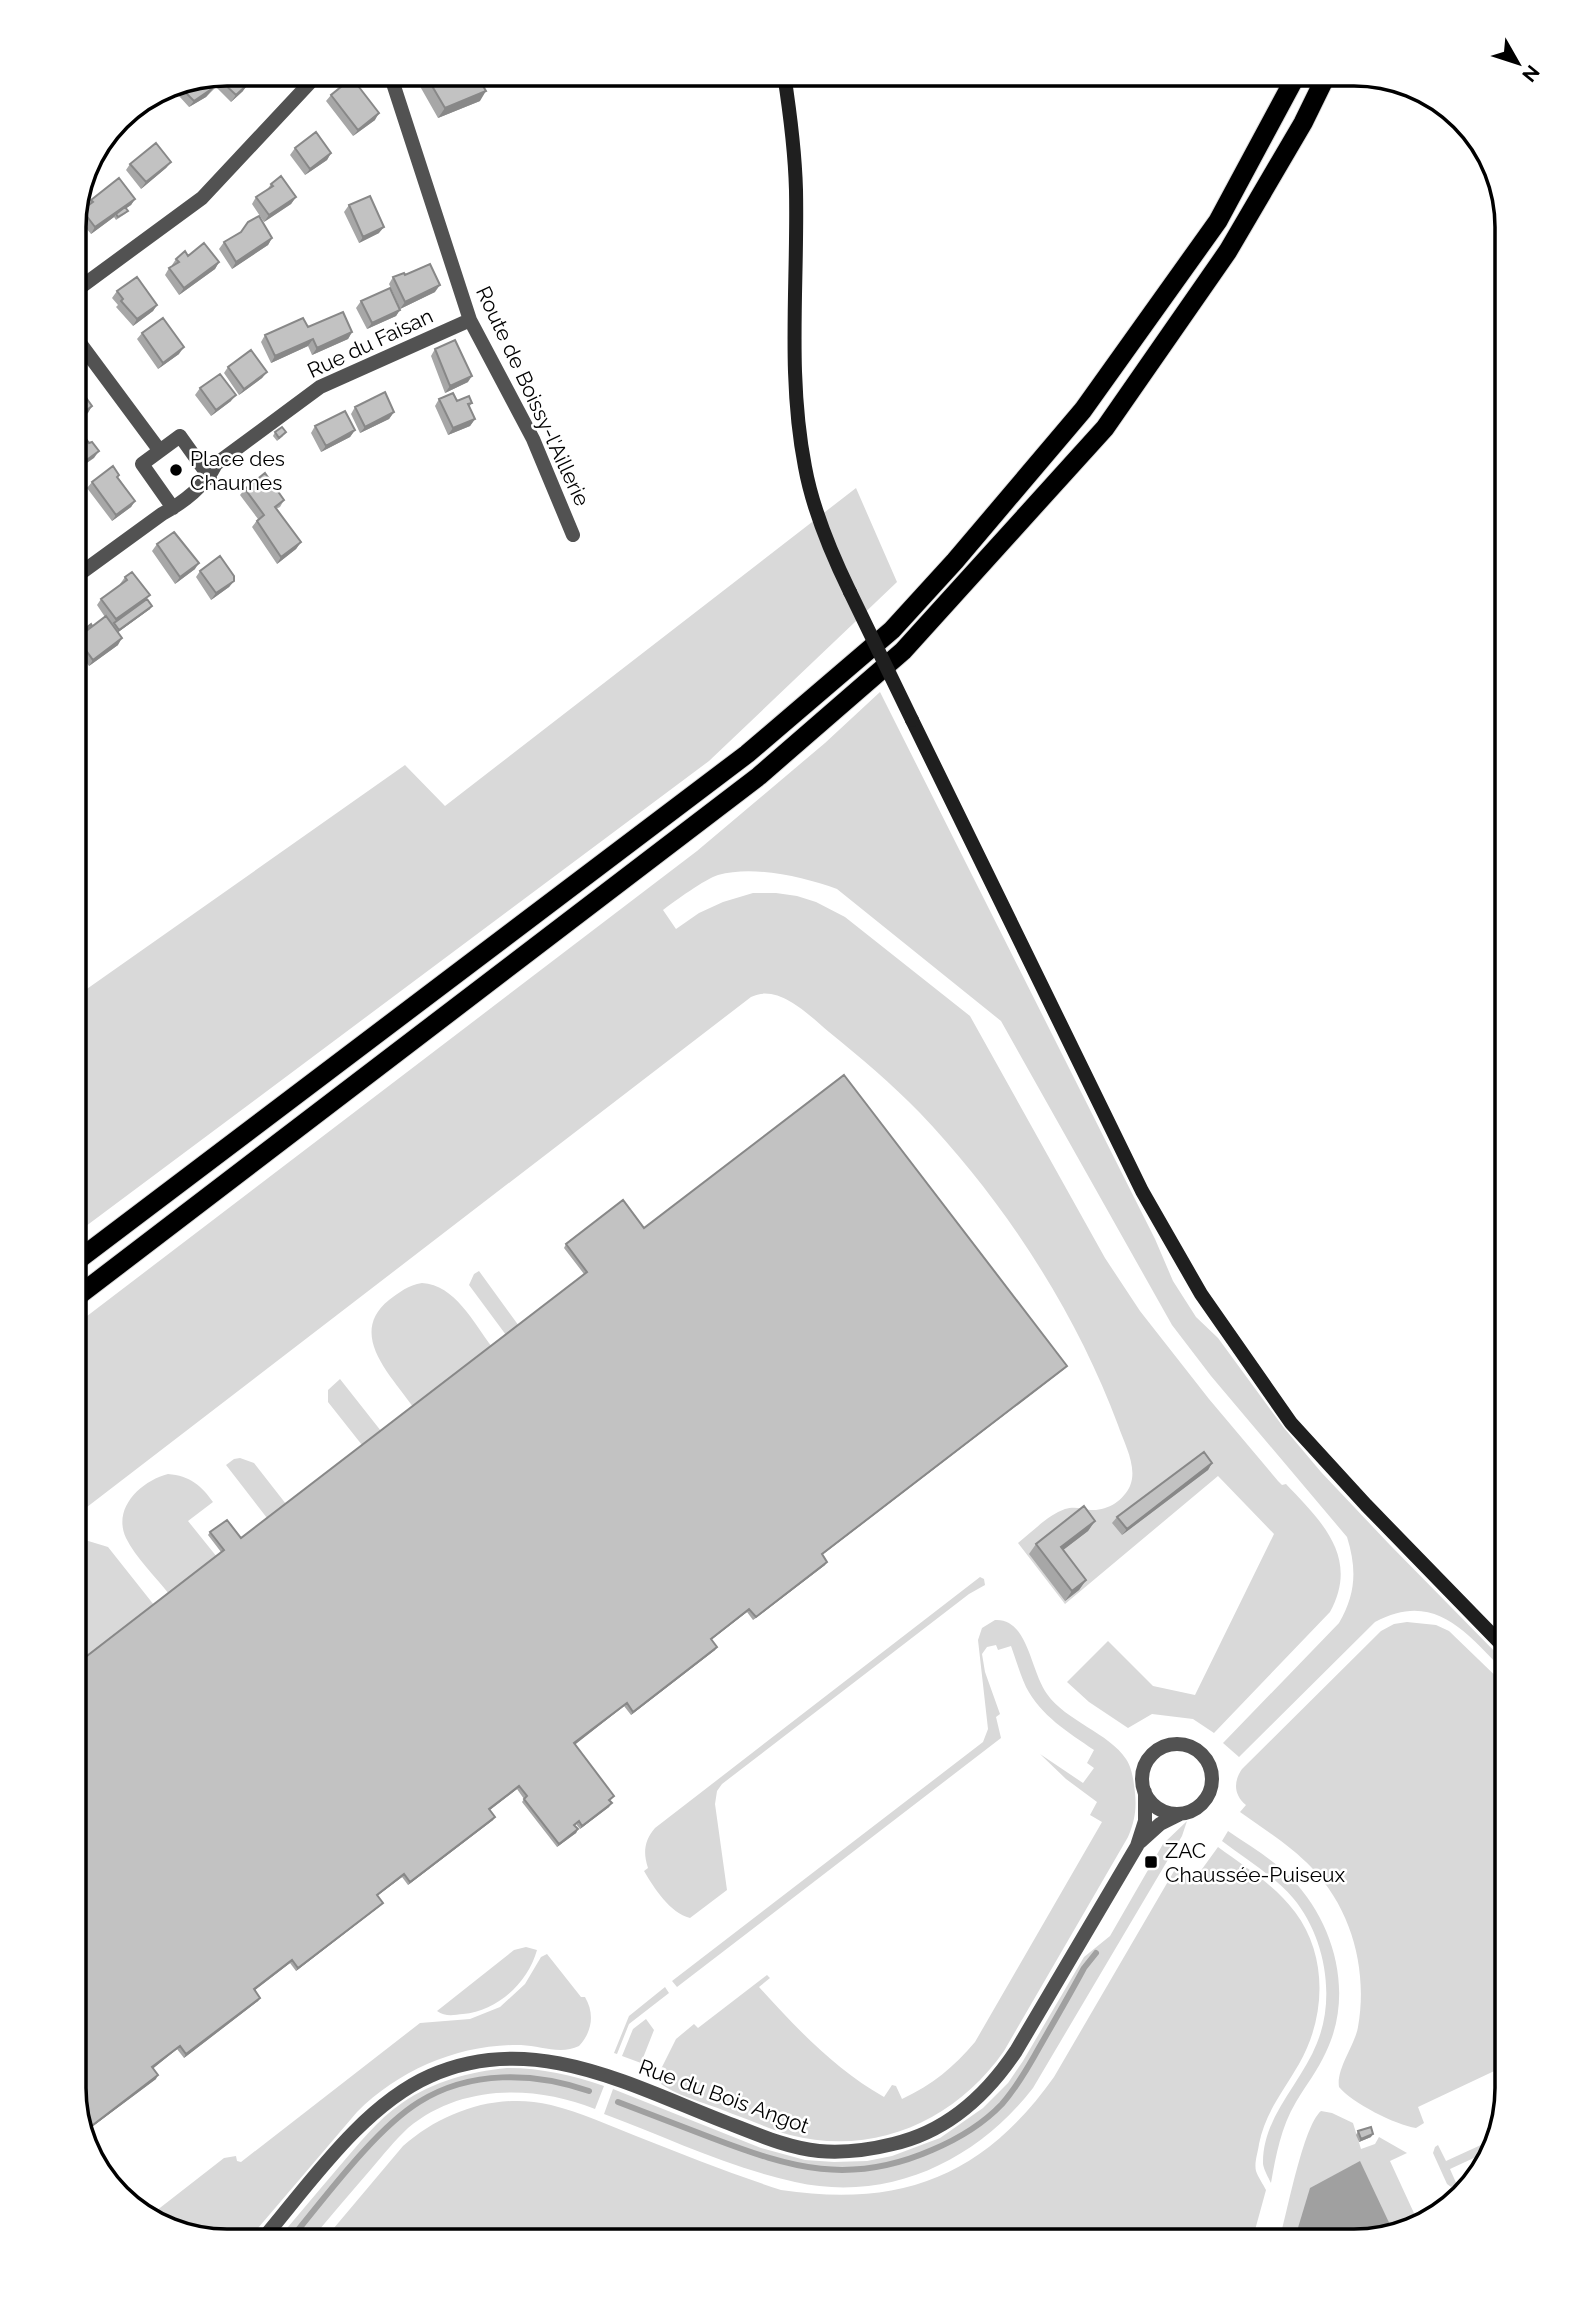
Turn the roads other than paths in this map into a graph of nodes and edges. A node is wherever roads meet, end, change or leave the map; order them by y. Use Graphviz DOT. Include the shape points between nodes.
graph roads {
  1 [pos="307,86"];
  2 [pos="394,86"];
  3 [pos="786,86"];
  4 [pos="1278,86"];
  5 [pos="1291,86"];
  6 [pos="1321,86"];
  7 [pos="86,283"];
  8 [pos="470,320"];
  9 [pos="86,351"];
  10 [pos="1083,410"];
  11 [pos="160,451"];
  12 [pos="209,478"];
  13 [pos="168,511"];
  14 [pos="573,535"];
  15 [pos="86,569"];
  16 [pos="86,1254"];
  17 [pos="86,1290"];
  18 [pos="1495,1638"];
  19 [pos="1145,1792"];
  20 [pos="1183,1814"];
  21 [pos="1137,1846"];
  22 [pos="271,2229"];
  1 -- 7 [label="street" via="202,198"];
  2 -- 8 [label="street, Route de Boissy-l'Aillerie"];
  3 -- 18 [label="main road, bridge" via="794,145 794,373 800,435 816,507 850,592 1142,1191 1201,1294 1291,1423"];
  4 -- 10 [label="highway" via="1229,178"];
  5 -- 10 [label="highway" via="1218,221"];
  6 -- 17 [label="highway" via="1228,251 1105,428 904,652 759,776"];
  8 -- 12 [label="street, Rue du Faisan" via="320,387 216,464"];
  8 -- 14 [label="street, Route de Boissy-l'Aillerie" via="533,439"];
  9 -- 11 [label="street"];
  10 -- 16 [label="highway" via="892,630 747,754"];
  11 -- 12 [label="street" via="180,436"];
  11 -- 13 [label="street" via="142,464"];
  12 -- 13 [label="street, Rue du Faisan"];
  13 -- 15 [label="street, Rue du Faisan"];
  19 -- 20 [label="street" via="1160,1809"];
  19 -- 20 [label="street" via="1144,1769 1153,1754 1174,1744 1197,1750 1208,1763 1211,1787 1199,1806"];
  19 -- 21 [label="street, Rue du Bois Angot"];
  20 -- 21 [label="street, Rue du Bois Angot" via="1160,1824"];
  21 -- 22 [label="street, Rue du Bois Angot" via="995,2081 969,2106 917,2137 872,2149 817,2151 766,2138 575,2065 525,2058 478,2062 428,2077 388,2100"];
}
